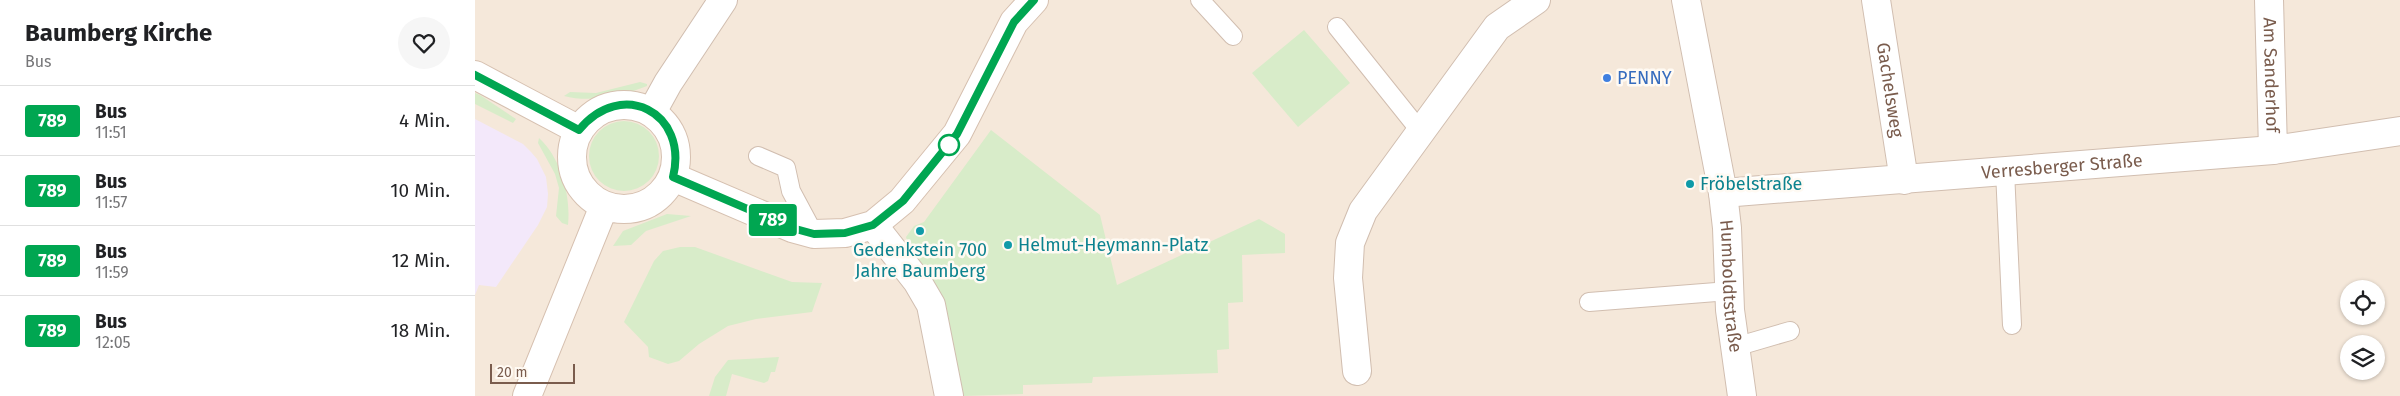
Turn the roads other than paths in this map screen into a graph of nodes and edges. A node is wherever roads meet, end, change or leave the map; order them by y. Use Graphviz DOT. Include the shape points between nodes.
graph roads {
  1 [pos="723,0"];
  2 [pos="1034,0"];
  3 [pos="1200,0"];
  4 [pos="1536,0"];
  5 [pos="1686,0"];
  6 [pos="1876,0"];
  7 [pos="2269,0"];
  8 [pos="1337,27"];
  9 [pos="1233,36"];
  10 [pos="475,75"];
  11 [pos="652,112"];
  12 [pos="579,130"];
  13 [pos="2400,131"];
  14 [pos="1421,132"];
  15 [pos="2273,150"];
  16 [pos="758,156"];
  17 [pos="2005,171"];
  18 [pos="673,177"];
  19 [pos="1903,180"];
  20 [pos="1723,192"];
  21 [pos="604,206"];
  22 [pos="873,225"];
  23 [pos="814,234"];
  24 [pos="1729,291"];
  25 [pos="1589,302"];
  26 [pos="2013,325"];
  27 [pos="1790,331"];
  28 [pos="1735,347"];
  29 [pos="1357,371"];
  30 [pos="527,396"];
  31 [pos="949,396"];
  32 [pos="1742,396"];
  1 -- 11 [label="street"];
  2 -- 22 [label="street" via="1014,22 947,148 903,201"];
  3 -- 9 [label="lane"];
  4 -- 14 [label="street" via="1497,27"];
  5 -- 20 [label="street, Humboldtstraße"];
  6 -- 19 [label="street, Gachelsweg"];
  7 -- 15 [label="street, Am Sanderhof"];
  8 -- 14 [label="lane"];
  10 -- 12 [label="street"];
  11 -- 12 [label="street" via="620,104 589,117"];
  11 -- 18 [label="street" via="671,134 676,148"];
  12 -- 21 [label="street" via="573,147 572,165 578,182 589,196"];
  13 -- 15 [label="street, Verresberger Straße"];
  14 -- 29 [label="street" via="1363,211 1350,244 1348,278"];
  15 -- 17 [label="street, Verresberger Straße"];
  16 -- 23 [label="lane" via="786,168 791,191"];
  17 -- 19 [label="street, Verresberger Straße"];
  17 -- 26 [label="lane"];
  18 -- 21 [label="street" via="651,202 636,208"];
  18 -- 23 [label="street" via="792,228"];
  19 -- 20 [label="street, Verresberger Straße"];
  20 -- 24 [label="street, Humboldtstraße"];
  21 -- 30 [label="street"];
  22 -- 23 [label="street" via="845,233"];
  22 -- 31 [label="street" via="917,280 931,305"];
  24 -- 25 [label="lane"];
  24 -- 28 [label="street, Humboldtstraße"];
  27 -- 28 [label="lane"];
  28 -- 32 [label="street, Humboldtstraße"];
}
